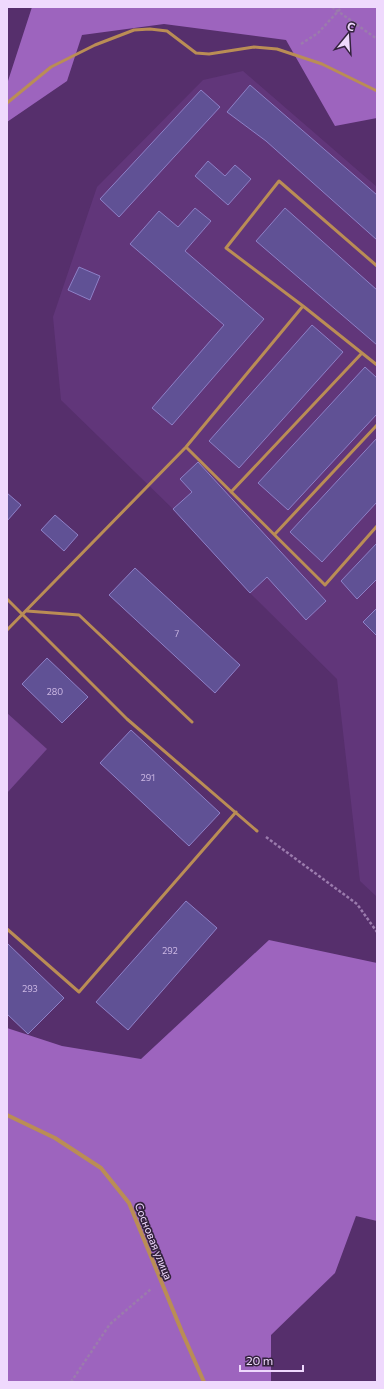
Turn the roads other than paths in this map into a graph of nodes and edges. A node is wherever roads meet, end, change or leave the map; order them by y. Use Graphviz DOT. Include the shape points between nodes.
graph roads {
  1 [pos="377,91"];
  2 [pos="7,103"];
  3 [pos="377,266"];
  4 [pos="303,306"];
  5 [pos="362,353"];
  6 [pos="377,365"];
  7 [pos="377,425"];
  8 [pos="186,447"];
  9 [pos="231,492"];
  10 [pos="377,526"];
  11 [pos="274,534"];
  12 [pos="7,599"];
  13 [pos="27,611"];
  14 [pos="22,614"];
  15 [pos="7,630"];
  16 [pos="192,722"];
  17 [pos="236,812"];
  18 [pos="257,831"];
  19 [pos="7,929"];
  20 [pos="7,1115"];
  21 [pos="204,1382"];
  1 -- 2 [label="lane" via="322,64 277,49 254,47 209,54 196,53 167,32 150,28 134,30 95,44 51,67"];
  3 -- 4 [label="lane" via="279,181 226,248"];
  4 -- 5 [label="lane"];
  4 -- 8 [label="lane"];
  5 -- 6 [label="lane"];
  5 -- 9 [label="lane"];
  7 -- 11 [label="lane"];
  8 -- 9 [label="lane"];
  8 -- 13 [label="lane"];
  9 -- 11 [label="lane"];
  10 -- 11 [label="lane" via="325,585"];
  12 -- 14 [label="lane"];
  13 -- 14 [label="lane"];
  13 -- 16 [label="lane" via="79,615"];
  14 -- 15 [label="lane"];
  14 -- 17 [label="lane" via="127,719"];
  17 -- 18 [label="lane"];
  17 -- 19 [label="lane" via="79,992"];
  20 -- 21 [label="street, Сосновая улица" via="55,1138 101,1168 129,1203"];
}
